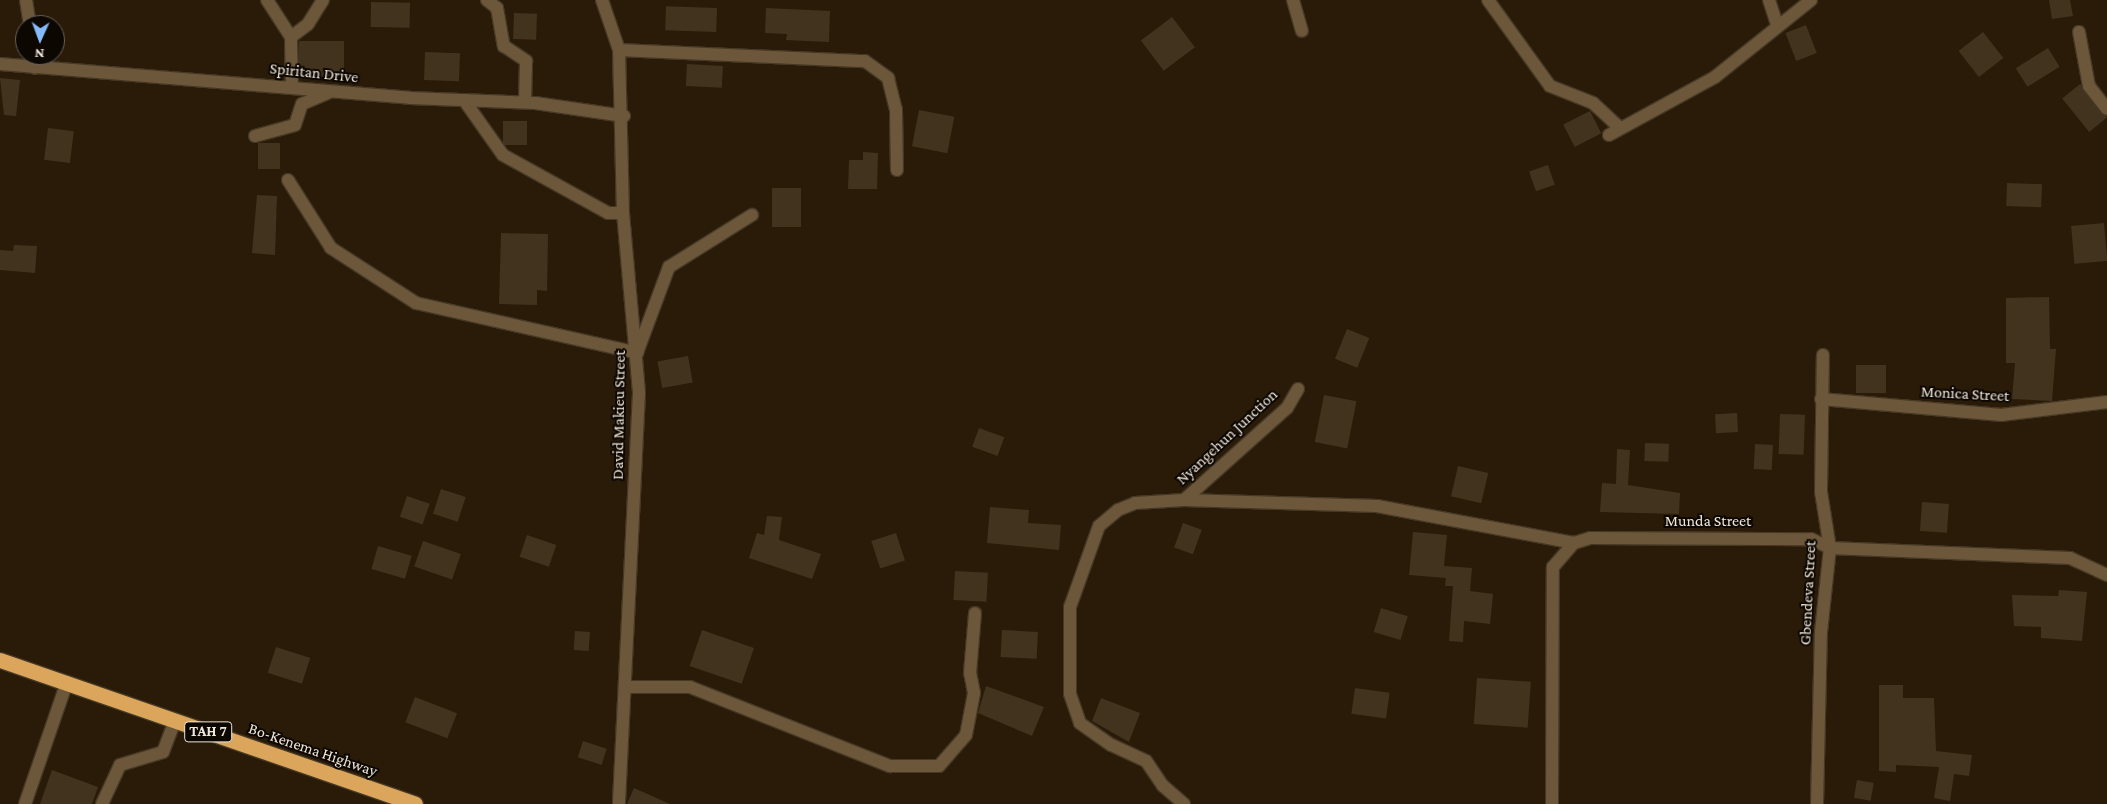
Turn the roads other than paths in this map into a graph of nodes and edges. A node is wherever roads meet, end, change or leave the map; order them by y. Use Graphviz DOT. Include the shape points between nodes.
graph roads {
  1 [pos="26,0"];
  2 [pos="267,0"];
  3 [pos="323,0"];
  4 [pos="487,0"];
  5 [pos="602,0"];
  6 [pos="1293,0"];
  7 [pos="1488,0"];
  8 [pos="1769,0"];
  9 [pos="1808,0"];
  10 [pos="28,15"];
  11 [pos="1777,25"];
  12 [pos="1302,31"];
  13 [pos="2079,32"];
  14 [pos="292,37"];
  15 [pos="620,50"];
  16 [pos="15,63"];
  17 [pos="0,64"];
  18 [pos="65,64"];
  19 [pos="292,87"];
  20 [pos="330,92"];
  21 [pos="464,100"];
  22 [pos="525,102"];
  23 [pos="2107,109"];
  24 [pos="624,116"];
  25 [pos="1620,128"];
  26 [pos="1608,135"];
  27 [pos="255,136"];
  28 [pos="897,170"];
  29 [pos="288,180"];
  30 [pos="623,213"];
  31 [pos="752,215"];
  32 [pos="637,353"];
  33 [pos="1823,355"];
  34 [pos="1298,389"];
  35 [pos="1821,399"];
  36 [pos="2107,402"];
  37 [pos="1184,500"];
  38 [pos="1574,542"];
  39 [pos="1830,548"];
  40 [pos="2107,576"];
  41 [pos="975,613"];
  42 [pos="0,660"];
  43 [pos="68,682"];
  44 [pos="625,687"];
  45 [pos="175,721"];
  46 [pos="25,804"];
  47 [pos="102,804"];
  48 [pos="415,804"];
  49 [pos="619,804"];
  50 [pos="1184,804"];
  51 [pos="1552,804"];
  52 [pos="1817,804"];
  1 -- 10 [label="street"];
  2 -- 14 [label="street"];
  3 -- 14 [label="street" via="308,24"];
  4 -- 22 [label="street" via="497,8 504,46 526,60"];
  5 -- 15 [label="street, David Makieu Street"];
  6 -- 12 [label="street"];
  7 -- 25 [label="street" via="1550,86 1594,103"];
  8 -- 11 [label="street"];
  9 -- 11 [label="street"];
  11 -- 25 [label="street" via="1715,77"];
  13 -- 23 [label="street" via="2089,86"];
  14 -- 19 [label="street"];
  15 -- 24 [label="street, David Makieu Street"];
  15 -- 28 [label="street" via="865,61 888,78 896,109"];
  16 -- 17 [label="street, Spiritan Drive"];
  18 -- 19 [label="street, Spiritan Drive"];
  19 -- 20 [label="street, Spiritan Drive"];
  20 -- 21 [label="street, Spiritan Drive"];
  20 -- 27 [label="street" via="302,104 295,125"];
  21 -- 22 [label="street, Spiritan Drive"];
  21 -- 30 [label="street" via="503,155 608,213"];
  22 -- 24 [label="street, Spiritan Drive"];
  24 -- 30 [label="street, David Makieu Street"];
  25 -- 26 [label="street"];
  29 -- 32 [label="street" via="332,248 416,303"];
  30 -- 32 [label="street, David Makieu Street"];
  31 -- 32 [label="street" via="669,267"];
  32 -- 44 [label="street, David Makieu Street"];
  33 -- 35 [label="street, Gbendeva Street"];
  34 -- 37 [label="street, Nyangehun Junction" via="1287,408"];
  35 -- 36 [label="street, Monica Street" via="2001,415"];
  35 -- 39 [label="street, Gbendeva Street" via="1821,492"];
  37 -- 38 [label="street, Munda Street" via="1377,506"];
  37 -- 50 [label="street, Nyangehun Junction" via="1135,503 1118,510 1099,526 1070,607 1067,630 1070,694 1080,723 1111,745 1146,761 1162,786"];
  38 -- 39 [label="street, Munda Street" via="1590,538 1737,537 1811,539"];
  38 -- 51 [label="street" via="1552,567"];
  39 -- 40 [label="street, Munda Street" via="2070,558"];
  39 -- 52 [label="street, Gbendeva Street" via="1821,632"];
  41 -- 44 [label="street" via="970,673 974,693 966,735 939,766 890,766 690,687"];
  42 -- 43 [label="highway, Bo-Kenema Highway / TAH 7"];
  43 -- 45 [label="highway, Bo-Kenema Highway / TAH 7"];
  43 -- 46 [label="street"];
  44 -- 49 [label="street, David Makieu Street"];
  45 -- 47 [label="street" via="163,752 120,765"];
  45 -- 48 [label="highway, Bo-Kenema Highway / TAH 7"];
}
